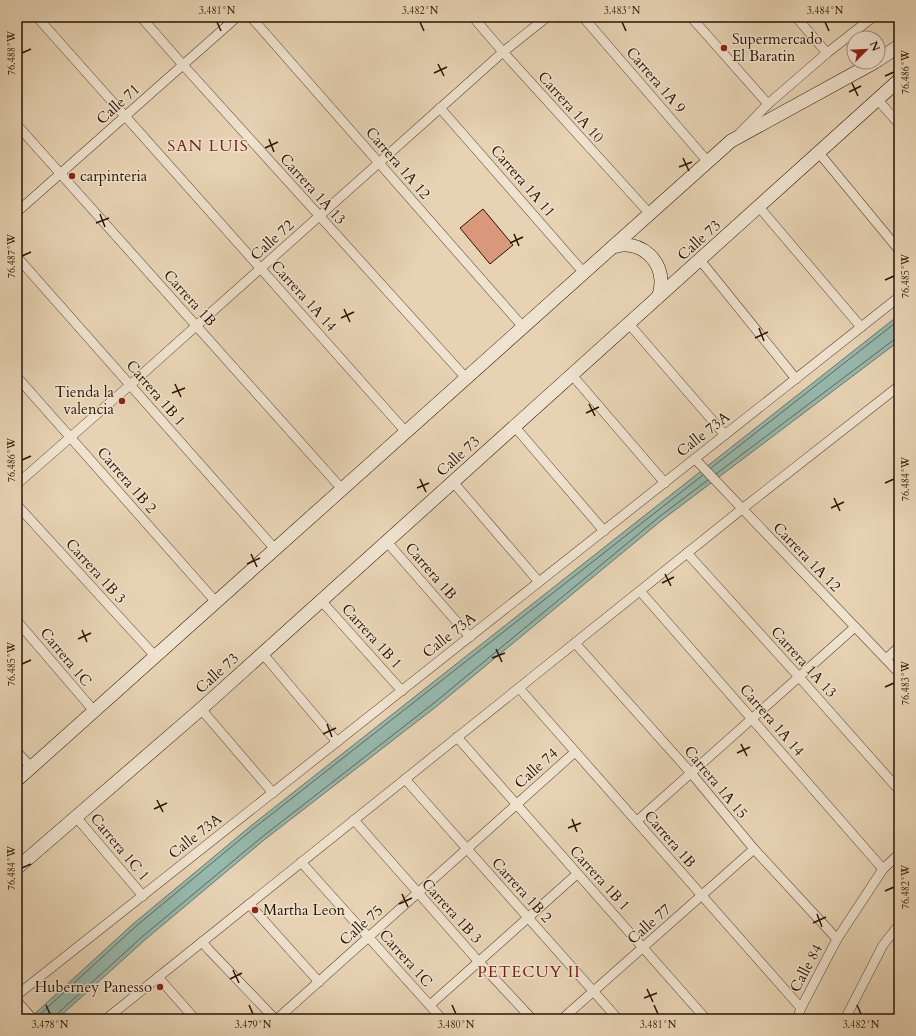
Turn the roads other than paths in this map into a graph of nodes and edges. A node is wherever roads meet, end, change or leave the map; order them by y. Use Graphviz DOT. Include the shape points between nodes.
graph roads {
  1 [pos="37,17"];
  2 [pos="141,17"];
  3 [pos="237,17"];
  4 [pos="251,17"];
  5 [pos="473,17"];
  6 [pos="546,17"];
  7 [pos="583,17"];
  8 [pos="691,17"];
  9 [pos="796,17"];
  10 [pos="873,17"];
  11 [pos="899,46"];
  12 [pos="503,52"];
  13 [pos="827,52"];
  14 [pos="886,55"];
  15 [pos="183,65"];
  16 [pos="860,70"];
  17 [pos="899,80"];
  18 [pos="878,100"];
  19 [pos="768,104"];
  20 [pos="440,108"];
  21 [pos="125,116"];
  22 [pos="899,124"];
  23 [pos="17,125"];
  24 [pos="731,141"];
  25 [pos="819,153"];
  26 [pos="708,162"];
  27 [pos="379,163"];
  28 [pos="60,173"];
  29 [pos="759,207"];
  30 [pos="17,212"];
  31 [pos="650,214"];
  32 [pos="319,216"];
  33 [pos="613,247"];
  34 [pos="899,250"];
  35 [pos="17,256"];
  36 [pos="700,260"];
  37 [pos="261,268"];
  38 [pos="584,273"];
  39 [pos="899,297"];
  40 [pos="653,302"];
  41 [pos="629,324"];
  42 [pos="196,326"];
  43 [pos="523,327"];
  44 [pos="861,327"];
  45 [pos="572,375"];
  46 [pos="17,377"];
  47 [pos="466,378"];
  48 [pos="796,379"];
  49 [pos="130,385"];
  50 [pos="899,386"];
  51 [pos="515,427"];
  52 [pos="406,432"];
  53 [pos="725,435"];
  54 [pos="70,437"];
  55 [pos="697,461"];
  56 [pos="453,482"];
  57 [pos="665,483"];
  58 [pos="17,484"];
  59 [pos="342,489"];
  60 [pos="17,504"];
  61 [pos="739,506"];
  62 [pos="604,531"];
  63 [pos="387,542"];
  64 [pos="275,549"];
  65 [pos="687,553"];
  66 [pos="539,582"];
  67 [pos="640,591"];
  68 [pos="216,602"];
  69 [pos="321,602"];
  70 [pos="17,621"];
  71 [pos="855,627"];
  72 [pos="470,637"];
  73 [pos="575,643"];
  74 [pos="899,647"];
  75 [pos="263,654"];
  76 [pos="155,656"];
  77 [pos="886,659"];
  78 [pos="899,673"];
  79 [pos="799,677"];
  80 [pos="519,688"];
  81 [pos="402,690"];
  82 [pos="202,709"];
  83 [pos="94,711"];
  84 [pos="752,718"];
  85 [pos="457,737"];
  86 [pos="337,742"];
  87 [pos="17,752"];
  88 [pos="575,752"];
  89 [pos="31,767"];
  90 [pos="691,773"];
  91 [pos="405,779"];
  92 [pos="17,780"];
  93 [pos="899,790"];
  94 [pos="273,793"];
  95 [pos="516,805"];
  96 [pos="76,817"];
  97 [pos="354,820"];
  98 [pos="637,821"];
  99 [pos="467,849"];
  100 [pos="754,849"];
  101 [pos="899,854"];
  102 [pos="301,862"];
  103 [pos="17,868"];
  104 [pos="883,869"];
  105 [pos="577,874"];
  106 [pos="418,893"];
  107 [pos="143,896"];
  108 [pos="702,896"];
  109 [pos="249,904"];
  110 [pos="528,918"];
  111 [pos="899,925"];
  112 [pos="368,937"];
  113 [pos="837,939"];
  114 [pos="202,942"];
  115 [pos="643,948"];
  116 [pos="479,962"];
  117 [pos="158,977"];
  118 [pos="319,982"];
  119 [pos="593,991"];
  120 [pos="17,995"];
  121 [pos="430,1006"];
  122 [pos="801,1008"];
  123 [pos="109,1018"];
  124 [pos="195,1019"];
  125 [pos="276,1019"];
  126 [pos="442,1019"];
  127 [pos="532,1019"];
  128 [pos="562,1019"];
  129 [pos="618,1019"];
  130 [pos="706,1019"];
  131 [pos="797,1019"];
  132 [pos="845,1019"];
  1 -- 21 [label="street, Carrera 1A 14"];
  2 -- 15 [label="street, Carrera 1A 13"];
  3 -- 15 [label="street, Calle 71"];
  4 -- 27 [label="street, Carrera 1A 12"];
  5 -- 12 [label="street, Carrera 1A 10"];
  6 -- 12 [label="street, Calle 72"];
  7 -- 26 [label="street, Carrera 1A 9"];
  8 -- 19 [label="street"];
  9 -- 13 [label="street"];
  10 -- 13 [label="street"];
  11 -- 14 [label="main road"];
  12 -- 20 [label="street, Calle 72"];
  12 -- 31 [label="street, Carrera 1A 10"];
  13 -- 19 [label="street"];
  15 -- 21 [label="street, Calle 71"];
  15 -- 32 [label="street, Carrera 1A 13"];
  16 -- 24 [label="main road"];
  17 -- 18 [label="main road, Calle 73"];
  18 -- 22 [label="street"];
  18 -- 25 [label="main road, Calle 73"];
  19 -- 24 [label="street"];
  20 -- 27 [label="street, Calle 72"];
  20 -- 38 [label="street, Carrera 1A 11"];
  21 -- 28 [label="street, Calle 71"];
  21 -- 37 [label="street, Carrera 1A 14"];
  23 -- 28 [label="street, Carrera 1B"];
  24 -- 26 [label="main road"];
  25 -- 29 [label="main road, Calle 73"];
  25 -- 34 [label="street"];
  26 -- 31 [label="main road"];
  27 -- 32 [label="street, Calle 72"];
  27 -- 43 [label="street, Carrera 1A 12"];
  28 -- 30 [label="street, Calle 71"];
  28 -- 42 [label="street, Carrera 1B"];
  29 -- 36 [label="main road, Calle 73"];
  29 -- 44 [label="street"];
  31 -- 33 [label="main road"];
  32 -- 37 [label="street, Calle 72"];
  32 -- 47 [label="street, Carrera 1A 13"];
  33 -- 38 [label="main road"];
  33 -- 40 [label="main road" via="633,246 651,256 657,264 661,284 659,294"];
  35 -- 49 [label="street, Carrera 1B 1"];
  36 -- 40 [label="main road, Calle 73"];
  36 -- 48 [label="street"];
  37 -- 42 [label="street, Calle 72"];
  37 -- 52 [label="street, Carrera 1A 14"];
  38 -- 43 [label="main road"];
  39 -- 44 [label="street, Calle 73A"];
  40 -- 41 [label="main road, Calle 73"];
  41 -- 45 [label="main road, Calle 73"];
  41 -- 53 [label="street"];
  42 -- 49 [label="street, Calle 72"];
  42 -- 59 [label="street, Carrera 1B"];
  43 -- 47 [label="main road"];
  44 -- 48 [label="street, Calle 73A"];
  45 -- 51 [label="main road, Calle 73"];
  45 -- 57 [label="street"];
  46 -- 54 [label="street, Carrera 1B 2"];
  47 -- 52 [label="main road"];
  48 -- 53 [label="street, Calle 73A"];
  49 -- 54 [label="street, Calle 72"];
  49 -- 64 [label="street, Carrera 1B 1"];
  50 -- 61 [label="street"];
  51 -- 56 [label="main road, Calle 73"];
  51 -- 62 [label="street"];
  52 -- 59 [label="main road"];
  53 -- 55 [label="street, Calle 73A"];
  54 -- 58 [label="street, Calle 72"];
  54 -- 68 [label="street, Carrera 1B 2"];
  55 -- 57 [label="street, Calle 73A"];
  55 -- 61 [label="street, Carrera 1A 12"];
  56 -- 63 [label="main road, Calle 73"];
  56 -- 66 [label="street"];
  57 -- 62 [label="street, Calle 73A"];
  59 -- 64 [label="main road"];
  60 -- 76 [label="street, Carrera 1B 3"];
  61 -- 65 [label="street"];
  61 -- 71 [label="street, Carrera 1A 12"];
  62 -- 66 [label="street, Calle 73A"];
  63 -- 69 [label="main road, Calle 73"];
  63 -- 72 [label="street, Carrera 1B"];
  64 -- 68 [label="main road"];
  65 -- 67 [label="street"];
  65 -- 79 [label="street, Carrera 1A 13"];
  66 -- 72 [label="street, Calle 73A"];
  67 -- 73 [label="street"];
  67 -- 84 [label="street, Carrera 1A 14"];
  68 -- 76 [label="main road"];
  69 -- 75 [label="main road, Calle 73"];
  69 -- 81 [label="street, Carrera 1B 1"];
  70 -- 83 [label="street, Carrera 1C"];
  71 -- 77 [label="street, Carrera 1A 12"];
  71 -- 79 [label="street"];
  72 -- 81 [label="street, Calle 73A"];
  73 -- 80 [label="street"];
  73 -- 90 [label="street, Carrera 1A 15"];
  74 -- 77 [label="street"];
  75 -- 82 [label="main road, Calle 73"];
  75 -- 86 [label="street"];
  76 -- 83 [label="main road"];
  77 -- 78 [label="street, Carrera 1A 12"];
  79 -- 84 [label="street"];
  79 -- 93 [label="street, Carrera 1A 13"];
  80 -- 85 [label="street"];
  80 -- 88 [label="street, Carrera 1B"];
  81 -- 86 [label="street, Calle 73A"];
  82 -- 94 [label="street"];
  82 -- 96 [label="main road, Calle 73"];
  83 -- 89 [label="main road"];
  84 -- 90 [label="street"];
  84 -- 104 [label="street, Carrera 1A 14"];
  85 -- 91 [label="street"];
  85 -- 95 [label="street, Carrera 1B 1"];
  86 -- 94 [label="street, Calle 73A"];
  87 -- 89 [label="street"];
  88 -- 95 [label="street, Calle 74"];
  88 -- 98 [label="street, Carrera 1B"];
  89 -- 92 [label="main road"];
  90 -- 98 [label="street"];
  90 -- 100 [label="street, Carrera 1A 15"];
  91 -- 97 [label="street"];
  91 -- 99 [label="street, Carrera 1B 2"];
  94 -- 107 [label="street, Calle 73A"];
  95 -- 99 [label="street, Calle 75"];
  95 -- 105 [label="street, Carrera 1B 1"];
  96 -- 103 [label="main road, Calle 73"];
  96 -- 107 [label="street, Carrera 1C 1"];
  97 -- 102 [label="street"];
  97 -- 106 [label="street, Carrera 1B 3"];
  98 -- 108 [label="street, Carrera 1B"];
  99 -- 106 [label="street, Calle 75"];
  99 -- 110 [label="street, Carrera 1B 2"];
  100 -- 108 [label="street, Calle 77"];
  100 -- 113 [label="street, Carrera 1A 15"];
  101 -- 104 [label="street, Calle 84"];
  102 -- 109 [label="street"];
  102 -- 112 [label="street, Carrera 1C"];
  104 -- 113 [label="street, Calle 84"];
  105 -- 110 [label="street"];
  105 -- 115 [label="street, Carrera 1B 1"];
  106 -- 112 [label="street, Calle 75"];
  106 -- 116 [label="street, Carrera 1B 3"];
  107 -- 120 [label="street, Calle 73A"];
  108 -- 115 [label="street, Calle 77"];
  108 -- 122 [label="street, Carrera 1B"];
  109 -- 114 [label="street"];
  109 -- 118 [label="street"];
  110 -- 116 [label="street"];
  110 -- 119 [label="street, Carrera 1B 2"];
  111 -- 132 [label="street" via="883,945"];
  112 -- 118 [label="street, Calle 75"];
  112 -- 121 [label="street, Carrera 1C"];
  113 -- 122 [label="street, Calle 84"];
  114 -- 117 [label="street"];
  114 -- 125 [label="street"];
  115 -- 119 [label="street, Calle 77"];
  115 -- 130 [label="street, Carrera 1B 1"];
  116 -- 121 [label="street"];
  116 -- 127 [label="street, Carrera 1B 3"];
  117 -- 123 [label="street"];
  117 -- 124 [label="street"];
  118 -- 125 [label="street, Calle 75"];
  119 -- 128 [label="street, Calle 77"];
  119 -- 129 [label="street, Carrera 1B 2"];
  121 -- 126 [label="street, Carrera 1C"];
  122 -- 131 [label="street, Calle 84"];
}
